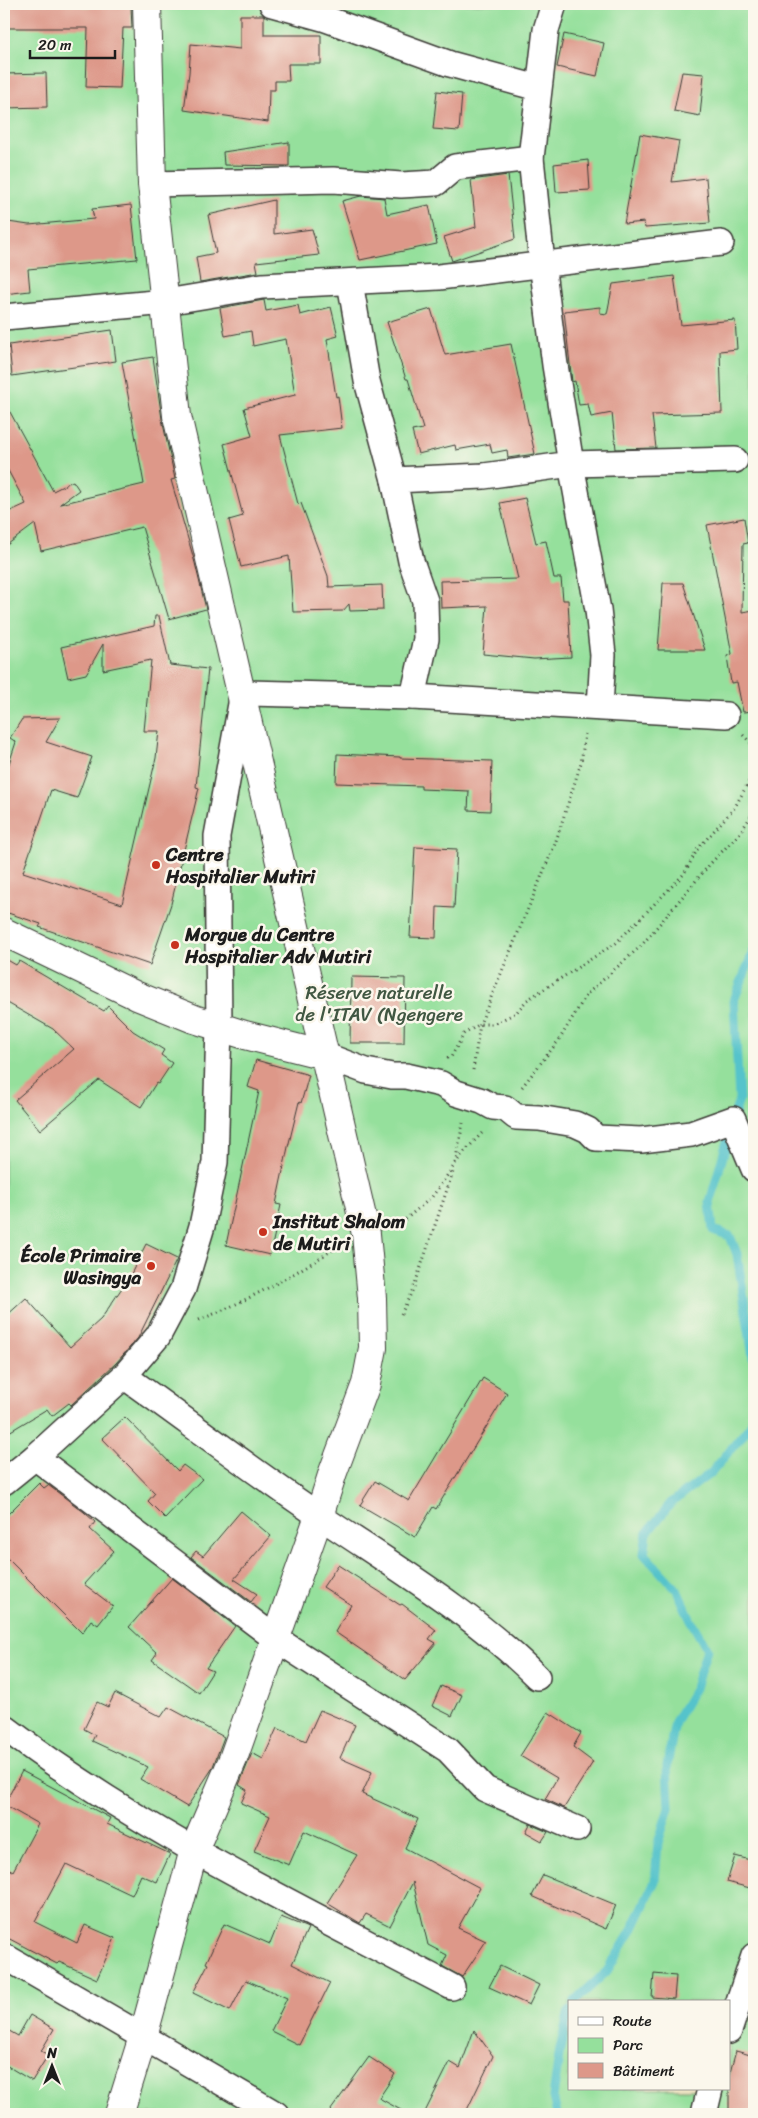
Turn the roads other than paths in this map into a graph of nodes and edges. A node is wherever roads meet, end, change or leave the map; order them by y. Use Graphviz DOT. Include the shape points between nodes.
graph roads {
  1 [pos="147,4"];
  2 [pos="272,4"];
  3 [pos="554,4"];
  4 [pos="538,88"];
  5 [pos="531,158"];
  6 [pos="152,184"];
  7 [pos="721,243"];
  8 [pos="542,263"];
  9 [pos="350,282"];
  10 [pos="166,302"];
  11 [pos="4,317"];
  12 [pos="734,460"];
  13 [pos="571,464"];
  14 [pos="394,480"];
  15 [pos="242,693"];
  16 [pos="413,697"];
  17 [pos="600,707"];
  18 [pos="726,715"];
  19 [pos="4,932"];
  20 [pos="219,1027"];
  21 [pos="324,1055"];
  22 [pos="754,1169"];
  23 [pos="124,1376"];
  24 [pos="36,1457"];
  25 [pos="4,1482"];
  26 [pos="320,1516"];
  27 [pos="276,1639"];
  28 [pos="538,1677"];
  29 [pos="4,1727"];
  30 [pos="577,1829"];
  31 [pos="194,1850"];
  32 [pos="4,1956"];
  33 [pos="754,1956"];
  34 [pos="452,1988"];
  35 [pos="748,1994"];
  36 [pos="730,2029"];
  37 [pos="143,2037"];
  38 [pos="710,2090"];
  39 [pos="119,2114"];
  40 [pos="276,2114"];
  41 [pos="704,2114"];
  1 -- 6 [label="street"];
  2 -- 4 [label="street" via="326,18 450,64"];
  3 -- 4 [label="street" via="546,30"];
  4 -- 5 [label="street"];
  5 -- 6 [label="street" via="455,167 436,183 401,185 333,180"];
  5 -- 8 [label="street"];
  6 -- 10 [label="street"];
  7 -- 8 [label="street"];
  8 -- 9 [label="street" via="439,277"];
  8 -- 13 [label="street"];
  9 -- 10 [label="street" via="262,286"];
  9 -- 14 [label="street" via="367,381"];
  10 -- 11 [label="street"];
  10 -- 15 [label="street" via="178,416"];
  12 -- 13 [label="street"];
  13 -- 14 [label="street" via="484,476"];
  13 -- 17 [label="street" via="598,610 603,655"];
  14 -- 16 [label="street" via="411,562 425,601 426,639"];
  15 -- 16 [label="street"];
  15 -- 20 [label="street" via="217,836"];
  15 -- 21 [label="street"];
  16 -- 17 [label="street"];
  17 -- 18 [label="street"];
  19 -- 20 [label="street" via="137,996"];
  20 -- 21 [label="street"];
  20 -- 23 [label="street" via="214,1162 202,1226 183,1289 158,1336"];
  21 -- 22 [label="street" via="366,1071 441,1084 493,1107 505,1108 516,1117 575,1124 596,1138 641,1140 691,1134 733,1119"];
  21 -- 26 [label="street" via="366,1234 373,1348 366,1384"];
  23 -- 24 [label="street"];
  23 -- 26 [label="street"];
  24 -- 25 [label="street"];
  24 -- 27 [label="street"];
  26 -- 27 [label="street"];
  26 -- 28 [label="street" via="452,1606 510,1649"];
  27 -- 30 [label="street" via="448,1750 485,1789"];
  27 -- 31 [label="street" via="233,1759"];
  29 -- 31 [label="street" via="138,1818"];
  31 -- 34 [label="street"];
  31 -- 37 [label="street"];
  32 -- 37 [label="street"];
  33 -- 35 [label="street"];
  35 -- 36 [label="street"];
  37 -- 39 [label="street"];
  37 -- 40 [label="street"];
  38 -- 41 [label="street"];
}
